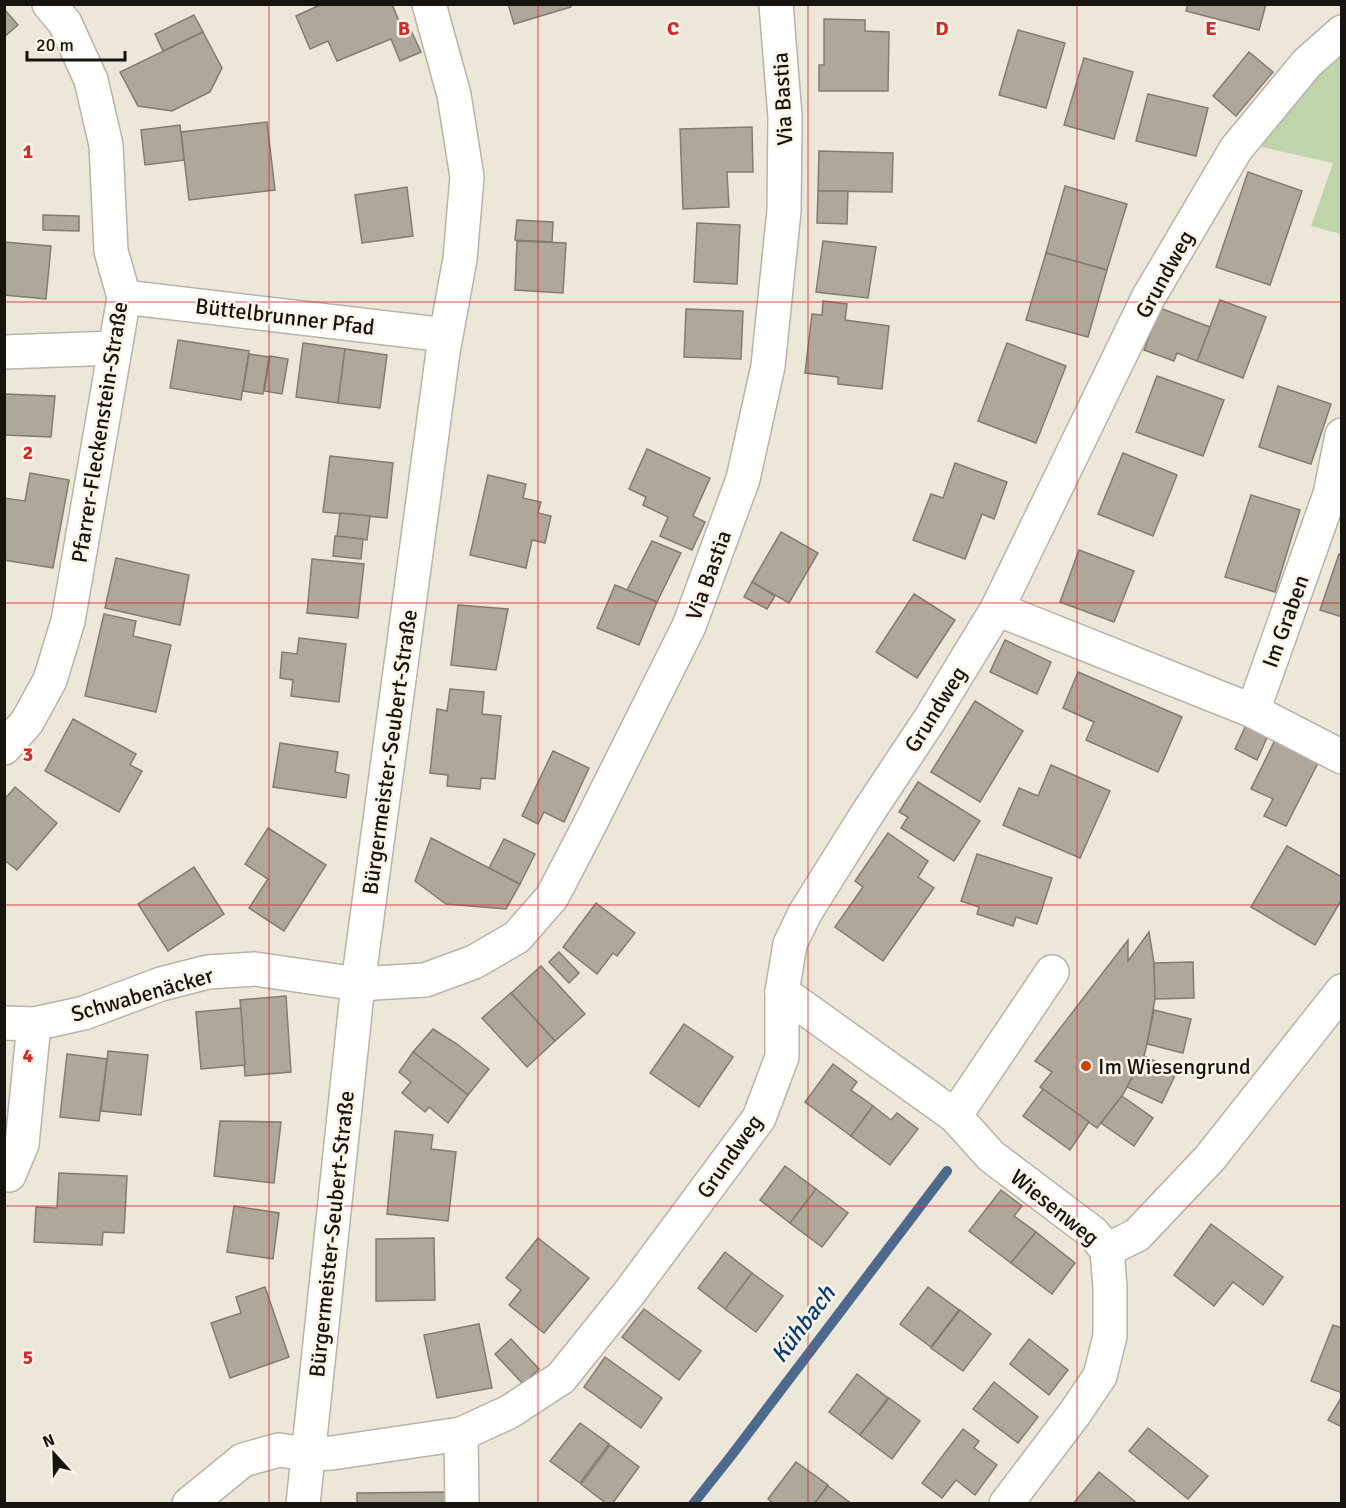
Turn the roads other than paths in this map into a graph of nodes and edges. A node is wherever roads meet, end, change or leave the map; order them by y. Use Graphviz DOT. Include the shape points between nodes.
graph roads {
  1 [pos="50,4"];
  2 [pos="429,4"];
  3 [pos="776,4"];
  4 [pos="1341,32"];
  5 [pos="124,297"];
  6 [pos="446,334"];
  7 [pos="116,348"];
  8 [pos="4,352"];
  9 [pos="1341,435"];
  10 [pos="997,609"];
  11 [pos="1253,711"];
  12 [pos="4,748"];
  13 [pos="1341,757"];
  14 [pos="1052,972"];
  15 [pos="358,984"];
  16 [pos="1341,991"];
  17 [pos="782,992"];
  18 [pos="19,1024"];
  19 [pos="955,1116"];
  20 [pos="9,1175"];
  21 [pos="1107,1250"];
  22 [pos="461,1434"];
  23 [pos="307,1454"];
  24 [pos="189,1503"];
  25 [pos="303,1503"];
  26 [pos="462,1503"];
  27 [pos="1006,1503"];
  1 -- 5 [label="street, Pfarrer-Fleckenstein-Straße" via="65,23 91,80 106,145 111,251"];
  2 -- 6 [label="street, Bürgermeister-Seubert-Straße" via="454,95 467,177 460,259"];
  3 -- 15 [label="street, Via Bastia" via="785,117 784,212 768,366 743,479 689,626 552,897 517,937 474,962 425,980"];
  4 -- 10 [label="street, Grundweg" via="1307,63 1224,169 1148,298"];
  5 -- 6 [label="street, Büttelbrunner Pfad"];
  5 -- 7 [label="street, Pfarrer-Fleckenstein-Straße"];
  6 -- 15 [label="street, Bürgermeister-Seubert-Straße"];
  7 -- 8 [label="street"];
  7 -- 12 [label="street, Pfarrer-Fleckenstein-Straße" via="68,621 50,680 27,722"];
  9 -- 11 [label="street, Im Graben" via="1330,494"];
  10 -- 11 [label="street"];
  10 -- 17 [label="street, Grundweg" via="805,913 790,944"];
  11 -- 13 [label="street"];
  14 -- 19 [label="street"];
  15 -- 18 [label="street, Schwabenäcker" via="255,969 208,972 161,984 84,1012"];
  15 -- 23 [label="street, Bürgermeister-Seubert-Straße"];
  16 -- 21 [label="street, Wiesenweg" via="1210,1158 1137,1235"];
  17 -- 19 [label="street, Wiesenweg"];
  17 -- 22 [label="street, Grundweg" via="782,1057 759,1118 561,1378 509,1412"];
  18 -- 20 [label="street, Schwabenäcker" via="22,1144"];
  19 -- 21 [label="street, Wiesenweg" via="991,1156 1093,1233"];
  21 -- 27 [label="street" via="1110,1336 1100,1376"];
  22 -- 23 [label="street, Grundweg"];
  22 -- 26 [label="street"];
  23 -- 24 [label="street, Grundweg" via="279,1450 243,1460"];
  23 -- 25 [label="street, Bürgermeister-Seubert-Straße"];
}
